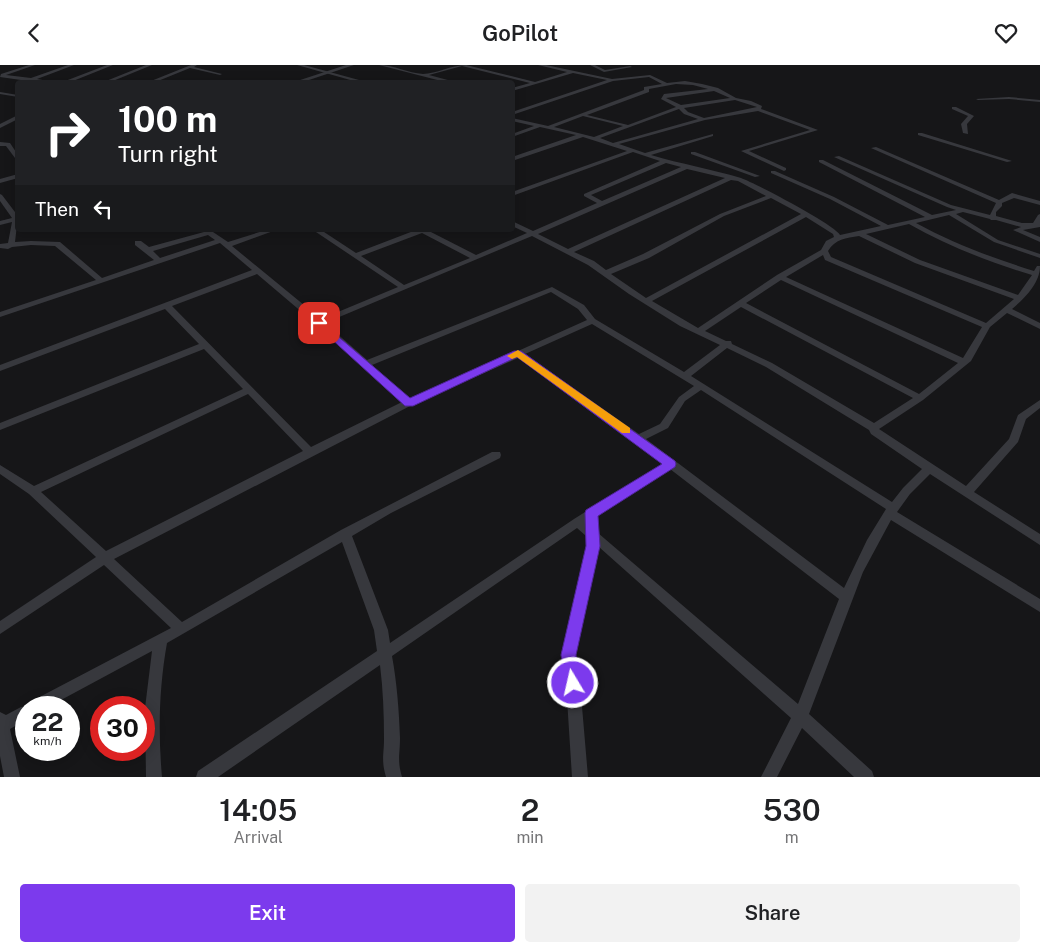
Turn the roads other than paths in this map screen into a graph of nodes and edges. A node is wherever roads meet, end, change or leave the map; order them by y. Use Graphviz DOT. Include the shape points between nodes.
graph roads {
  1 [pos="33,65"];
  2 [pos="72,65"];
  3 [pos="111,65"];
  4 [pos="150,65"];
  5 [pos="299,65"];
  6 [pos="351,65"];
  7 [pos="381,65"];
  8 [pos="461,65"];
  9 [pos="540,65"];
  10 [pos="592,65"];
  11 [pos="192,66"];
  12 [pos="630,67"];
  13 [pos="573,72"];
  14 [pos="326,73"];
  15 [pos="220,74"];
  16 [pos="421,75"];
  17 [pos="0,76"];
  18 [pos="31,79"];
  19 [pos="353,79"];
  20 [pos="38,80"];
  21 [pos="70,80"];
  22 [pos="111,80"];
  23 [pos="156,80"];
  24 [pos="303,80"];
  25 [pos="357,80"];
  26 [pos="444,80"];
  27 [pos="612,80"];
  28 [pos="536,83"];
  29 [pos="666,84"];
  30 [pos="515,89"];
  31 [pos="716,89"];
  32 [pos="0,93"];
  33 [pos="15,95"];
  34 [pos="735,99"];
  35 [pos="978,99"];
  36 [pos="1040,101"];
  37 [pos="680,107"];
  38 [pos="954,108"];
  39 [pos="758,109"];
  40 [pos="515,113"];
  41 [pos="582,115"];
  42 [pos="15,119"];
  43 [pos="704,119"];
  44 [pos="515,120"];
  45 [pos="626,125"];
  46 [pos="0,126"];
  47 [pos="538,126"];
  48 [pos="548,128"];
  49 [pos="650,133"];
  50 [pos="966,133"];
  51 [pos="920,134"];
  52 [pos="515,135"];
  53 [pos="583,135"];
  54 [pos="711,135"];
  55 [pos="596,138"];
  56 [pos="0,144"];
  57 [pos="614,144"];
  58 [pos="874,148"];
  59 [pos="634,150"];
  60 [pos="692,153"];
  61 [pos="647,154"];
  62 [pos="15,155"];
  63 [pos="837,157"];
  64 [pos="515,158"];
  65 [pos="665,161"];
  66 [pos="821,161"];
  67 [pos="1009,161"];
  68 [pos="686,167"];
  69 [pos="784,169"];
  70 [pos="773,172"];
  71 [pos="757,176"];
  72 [pos="15,177"];
  73 [pos="730,178"];
  74 [pos="0,181"];
  75 [pos="515,193"];
  76 [pos="0,195"];
  77 [pos="771,196"];
  78 [pos="999,201"];
  79 [pos="601,203"];
  80 [pos="1040,203"];
  81 [pos="966,209"];
  82 [pos="950,213"];
  83 [pos="806,214"];
  84 [pos="1040,216"];
  85 [pos="931,217"];
  86 [pos="994,217"];
  87 [pos="15,218"];
  88 [pos="15,219"];
  89 [pos="910,222"];
  90 [pos="0,223"];
  91 [pos="15,225"];
  92 [pos="515,225"];
  93 [pos="1037,225"];
  94 [pos="887,227"];
  95 [pos="1016,230"];
  96 [pos="204,232"];
  97 [pos="208,232"];
  98 [pos="268,232"];
  99 [pos="319,232"];
  100 [pos="417,232"];
  101 [pos="426,232"];
  102 [pos="531,233"];
  103 [pos="859,233"];
  104 [pos="838,238"];
  105 [pos="1040,240"];
  106 [pos="218,241"];
  107 [pos="138,243"];
  108 [pos="12,244"];
  109 [pos="227,245"];
  110 [pos="0,246"];
  111 [pos="148,250"];
  112 [pos="824,251"];
  113 [pos="568,252"];
  114 [pos="0,253"];
  115 [pos="355,255"];
  116 [pos="1040,257"];
  117 [pos="476,258"];
  118 [pos="158,260"];
  119 [pos="257,271"];
  120 [pos="1038,271"];
  121 [pos="606,273"];
  122 [pos="780,277"];
  123 [pos="100,279"];
  124 [pos="404,288"];
  125 [pos="1019,298"];
  126 [pos="646,301"];
  127 [pos="740,303"];
  128 [pos="0,304"];
  129 [pos="166,305"];
  130 [pos="1006,309"];
  131 [pos="4,313"];
  132 [pos="592,321"];
  133 [pos="319,323"];
  134 [pos="987,326"];
  135 [pos="1040,326"];
  136 [pos="699,331"];
  137 [pos="728,343"];
  138 [pos="205,345"];
  139 [pos="518,353"];
  140 [pos="964,362"];
  141 [pos="365,364"];
  142 [pos="0,368"];
  143 [pos="684,376"];
  144 [pos="700,386"];
  145 [pos="249,390"];
  146 [pos="920,398"];
  147 [pos="409,403"];
  148 [pos="1040,403"];
  149 [pos="0,427"];
  150 [pos="874,428"];
  151 [pos="638,439"];
  152 [pos="310,451"];
  153 [pos="496,455"];
  154 [pos="670,464"];
  155 [pos="929,468"];
  156 [pos="0,469"];
  157 [pos="33,491"];
  158 [pos="968,492"];
  159 [pos="892,511"];
  160 [pos="591,513"];
  161 [pos="578,521"];
  162 [pos="345,533"];
  163 [pos="592,534"];
  164 [pos="1040,539"];
  165 [pos="106,557"];
  166 [pos="847,598"];
  167 [pos="1040,606"];
  168 [pos="0,628"];
  169 [pos="182,629"];
  170 [pos="160,640"];
  171 [pos="385,653"];
  172 [pos="56,696"];
  173 [pos="800,715"];
  174 [pos="15,716"];
  175 [pos="0,722"];
  176 [pos="12,777"];
  177 [pos="154,777"];
  178 [pos="204,777"];
  179 [pos="394,777"];
  180 [pos="580,777"];
  181 [pos="769,777"];
  182 [pos="866,777"];
  1 -- 17 [label="street"];
  2 -- 18 [label="street"];
  3 -- 21 [label="street"];
  4 -- 22 [label="street"];
  5 -- 14 [label="street"];
  6 -- 14 [label="street"];
  7 -- 16 [label="street"];
  8 -- 16 [label="street"];
  8 -- 28 [label="street"];
  9 -- 13 [label="street"];
  10 -- 12 [label="street" via="604,71"];
  11 -- 15 [label="street"];
  11 -- 23 [label="street"];
  13 -- 27 [label="street"];
  13 -- 28 [label="street"];
  14 -- 19 [label="street"];
  14 -- 24 [label="street"];
  16 -- 26 [label="street"];
  17 -- 18 [label="street"];
  18 -- 20 [label="street"];
  19 -- 25 [label="street"];
  27 -- 29 [label="street" via="650,76"];
  27 -- 40 [label="street"];
  28 -- 30 [label="street"];
  29 -- 31 [label="street" via="686,81"];
  29 -- 41 [label="street" via="646,88 648,91"];
  31 -- 34 [label="street"];
  31 -- 37 [label="street" via="663,97"];
  32 -- 33 [label="street"];
  34 -- 37 [label="street"];
  34 -- 39 [label="street" via="756,104 760,107"];
  35 -- 36 [label="street"];
  37 -- 43 [label="street" via="686,113"];
  37 -- 45 [label="street"];
  38 -- 50 [label="street" via="971,116 964,124"];
  39 -- 43 [label="street"];
  39 -- 69 [label="street" via="815,130 744,151"];
  41 -- 45 [label="street"];
  41 -- 48 [label="street"];
  42 -- 46 [label="street"];
  43 -- 49 [label="street"];
  44 -- 47 [label="street"];
  45 -- 49 [label="street"];
  45 -- 55 [label="street"];
  47 -- 48 [label="street"];
  47 -- 52 [label="street"];
  48 -- 53 [label="street"];
  49 -- 57 [label="street"];
  51 -- 67 [label="street"];
  53 -- 55 [label="street"];
  53 -- 64 [label="street"];
  54 -- 61 [label="street"];
  55 -- 57 [label="street"];
  56 -- 62 [label="street" via="8,144"];
  57 -- 59 [label="street"];
  58 -- 78 [label="street"];
  59 -- 61 [label="street"];
  59 -- 75 [label="street"];
  60 -- 71 [label="street"];
  61 -- 65 [label="street"];
  63 -- 81 [label="street" via="949,206"];
  65 -- 68 [label="street"];
  65 -- 79 [label="street" via="586,195"];
  66 -- 85 [label="street"];
  68 -- 73 [label="street"];
  68 -- 79 [label="street"];
  70 -- 94 [label="street"];
  72 -- 74 [label="street"];
  73 -- 77 [label="street"];
  73 -- 113 [label="street"];
  76 -- 87 [label="street"];
  77 -- 83 [label="street"];
  77 -- 121 [label="street" via="722,215 646,256"];
  78 -- 80 [label="street" via="1012,195"];
  78 -- 86 [label="street"];
  79 -- 102 [label="street"];
  81 -- 82 [label="street"];
  81 -- 86 [label="street"];
  82 -- 85 [label="street"];
  82 -- 116 [label="street" via="996,241"];
  83 -- 104 [label="street" via="836,233"];
  83 -- 126 [label="street"];
  84 -- 93 [label="street"];
  85 -- 89 [label="street"];
  86 -- 93 [label="street" via="1022,225"];
  86 -- 95 [label="street" via="992,219"];
  88 -- 90 [label="street"];
  89 -- 94 [label="street"];
  89 -- 120 [label="street" via="965,251"];
  91 -- 108 [label="street"];
  92 -- 102 [label="street"];
  93 -- 95 [label="street"];
  94 -- 103 [label="street"];
  95 -- 105 [label="street"];
  96 -- 111 [label="street"];
  97 -- 106 [label="street"];
  98 -- 109 [label="street"];
  99 -- 115 [label="street"];
  100 -- 115 [label="street"];
  101 -- 117 [label="street"];
  102 -- 113 [label="street"];
  102 -- 117 [label="street"];
  103 -- 104 [label="street"];
  103 -- 125 [label="street" via="938,269"];
  104 -- 112 [label="street"];
  106 -- 109 [label="street"];
  106 -- 118 [label="street"];
  107 -- 111 [label="street"];
  108 -- 110 [label="street"];
  108 -- 114 [label="street"];
  108 -- 123 [label="street" via="57,244"];
  109 -- 119 [label="street"];
  111 -- 118 [label="street"];
  112 -- 122 [label="street"];
  112 -- 134 [label="street" via="828,258"];
  113 -- 121 [label="street"];
  115 -- 124 [label="street"];
  117 -- 124 [label="street"];
  118 -- 123 [label="street"];
  119 -- 129 [label="street"];
  119 -- 133 [label="street"];
  120 -- 125 [label="street"];
  121 -- 126 [label="street"];
  122 -- 127 [label="street"];
  122 -- 140 [label="street"];
  123 -- 131 [label="street"];
  124 -- 133 [label="street"];
  125 -- 130 [label="street"];
  126 -- 136 [label="street"];
  127 -- 136 [label="street"];
  127 -- 146 [label="street"];
  128 -- 131 [label="street"];
  129 -- 138 [label="street"];
  129 -- 142 [label="street"];
  130 -- 134 [label="street"];
  130 -- 135 [label="street"];
  132 -- 139 [label="street"];
  132 -- 141 [label="street" via="581,307 552,289"];
  132 -- 143 [label="street"];
  133 -- 141 [label="street"];
  134 -- 140 [label="street"];
  136 -- 137 [label="street"];
  137 -- 143 [label="street"];
  137 -- 150 [label="street"];
  138 -- 145 [label="street"];
  138 -- 149 [label="street"];
  139 -- 147 [label="street"];
  139 -- 151 [label="street"];
  140 -- 146 [label="street"];
  141 -- 147 [label="street"];
  143 -- 144 [label="street"];
  144 -- 151 [label="street" via="682,399 664,426"];
  144 -- 159 [label="street"];
  145 -- 152 [label="street"];
  145 -- 157 [label="street"];
  146 -- 150 [label="street"];
  147 -- 152 [label="street"];
  148 -- 158 [label="street" via="1022,417 1014,439"];
  150 -- 155 [label="street" via="875,432"];
  151 -- 154 [label="street"];
  152 -- 165 [label="street"];
  153 -- 162 [label="street"];
  154 -- 160 [label="street"];
  154 -- 166 [label="street"];
  155 -- 158 [label="street"];
  155 -- 159 [label="street"];
  156 -- 157 [label="street"];
  157 -- 165 [label="street"];
  158 -- 164 [label="street"];
  159 -- 166 [label="street" via="863,555"];
  159 -- 167 [label="street"];
  160 -- 161 [label="street"];
  160 -- 163 [label="street"];
  161 -- 163 [label="street"];
  161 -- 171 [label="street"];
  162 -- 169 [label="street"];
  162 -- 171 [label="street" via="381,630"];
  163 -- 173 [label="street"];
  163 -- 180 [label="street" via="587,579 568,655"];
  165 -- 168 [label="street"];
  165 -- 169 [label="street"];
  166 -- 173 [label="street"];
  169 -- 170 [label="street"];
  170 -- 172 [label="street"];
  170 -- 177 [label="street" via="153,679 150,728"];
  171 -- 178 [label="street"];
  171 -- 179 [label="street" via="390,690 390,763"];
  173 -- 181 [label="street"];
  173 -- 182 [label="street"];
  174 -- 175 [label="street"];
  175 -- 176 [label="street"];
}
